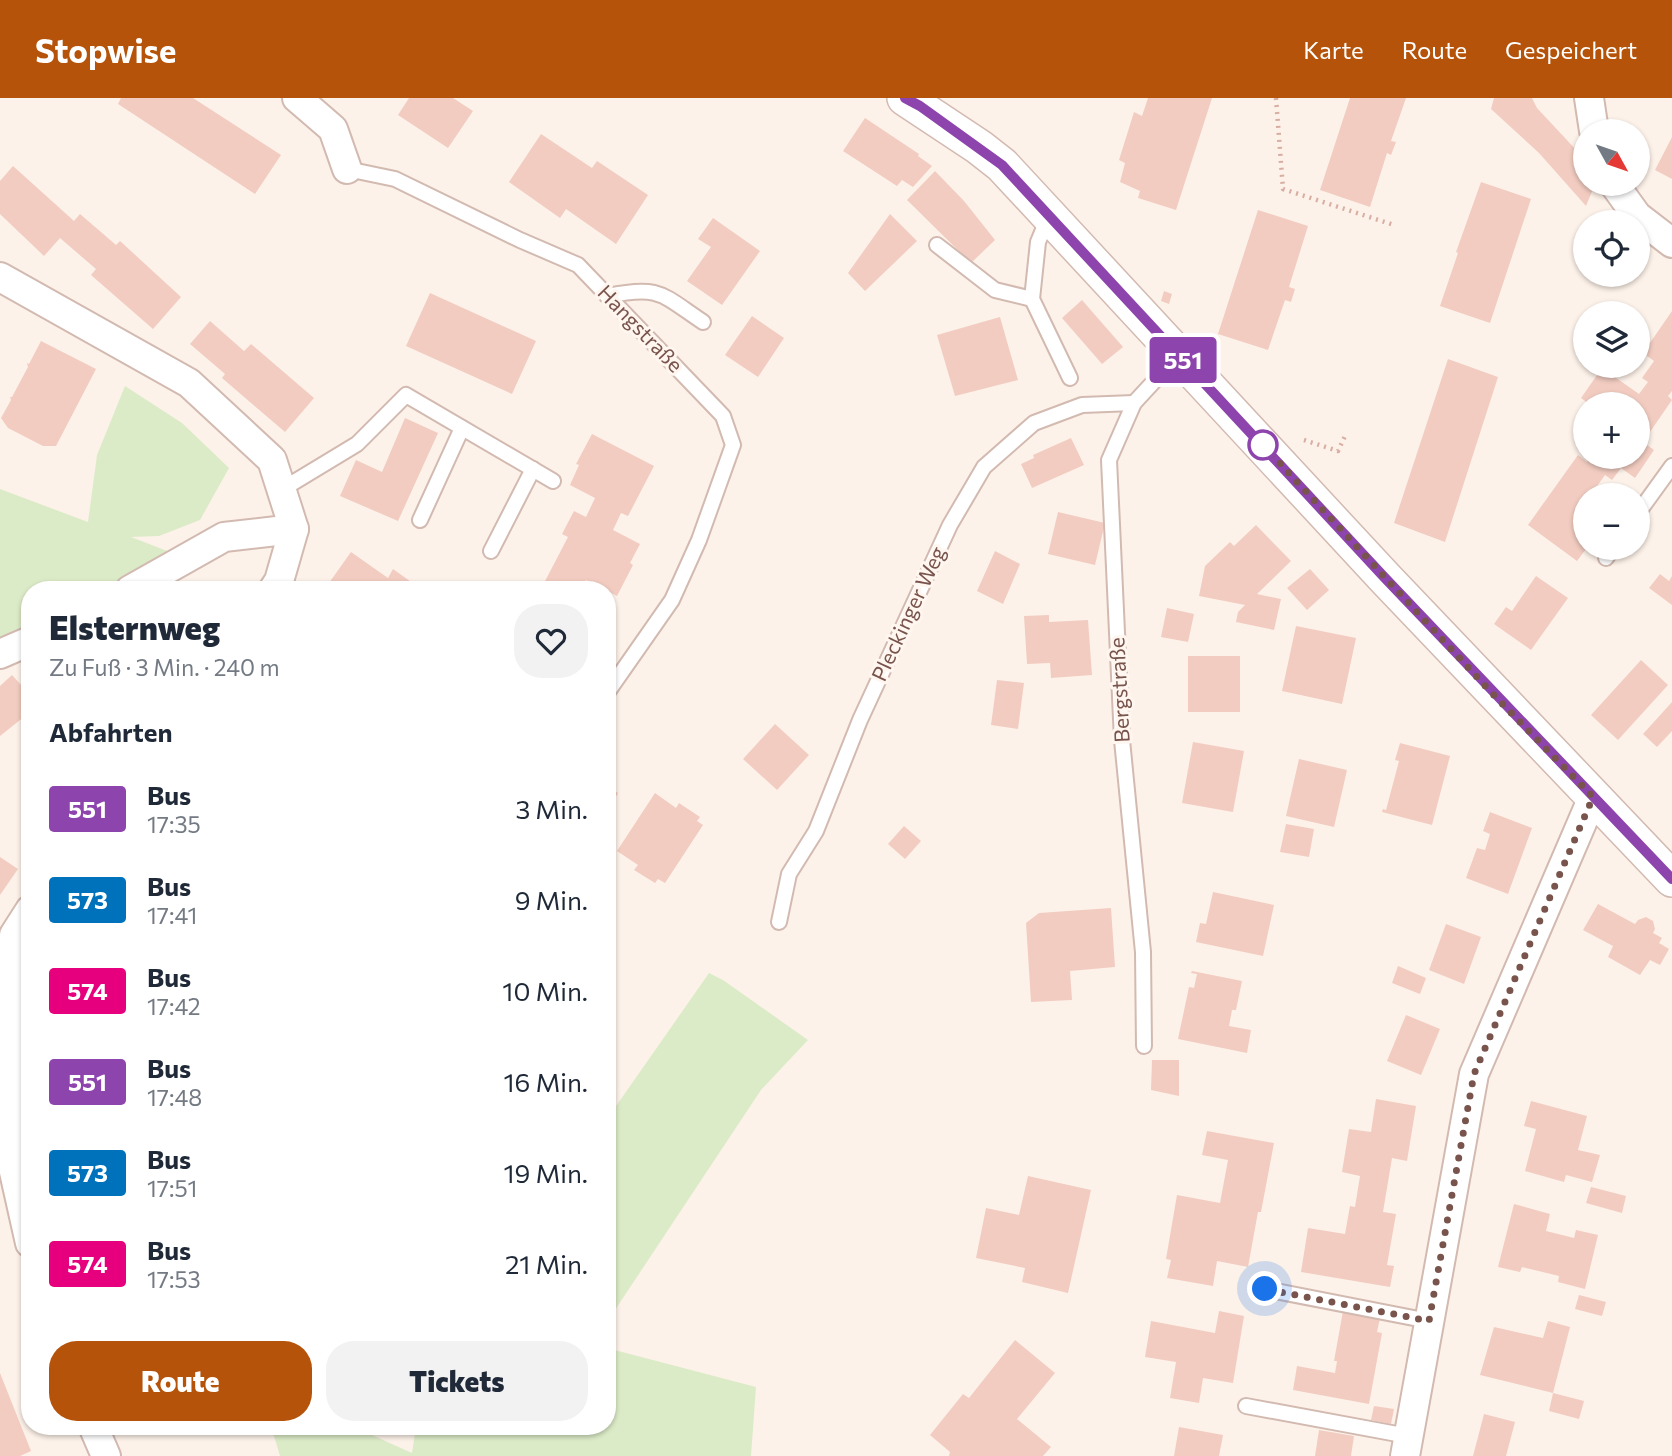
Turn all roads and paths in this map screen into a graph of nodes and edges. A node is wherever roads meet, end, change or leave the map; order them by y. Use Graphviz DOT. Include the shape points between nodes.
graph roads {
  1 [pos="297,98"];
  2 [pos="905,98"];
  3 [pos="1276,98"];
  4 [pos="1588,98"];
  5 [pos="1592,119"];
  6 [pos="347,169"];
  7 [pos="1623,196"];
  8 [pos="1049,215"];
  9 [pos="1394,225"];
  10 [pos="1672,243"];
  11 [pos="937,245"];
  12 [pos="0,277"];
  13 [pos="607,296"];
  14 [pos="1032,299"];
  15 [pos="703,322"];
  16 [pos="1182,359"];
  17 [pos="1070,378"];
  18 [pos="1135,403"];
  19 [pos="462,428"];
  20 [pos="1345,436"];
  21 [pos="1301,439"];
  22 [pos="1672,466"];
  23 [pos="533,469"];
  24 [pos="554,481"];
  25 [pos="281,490"];
  26 [pos="1650,496"];
  27 [pos="420,520"];
  28 [pos="294,530"];
  29 [pos="491,551"];
  30 [pos="146,581"];
  31 [pos="279,581"];
  32 [pos="21,645"];
  33 [pos="0,654"];
  34 [pos="616,679"];
  35 [pos="1593,797"];
  36 [pos="1672,879"];
  37 [pos="779,922"];
  38 [pos="21,924"];
  39 [pos="1143,1046"];
  40 [pos="21,1203"];
  41 [pos="1265,1289"];
  42 [pos="1429,1321"];
  43 [pos="1245,1406"];
  44 [pos="97,1435"];
  45 [pos="1407,1446"];
  46 [pos="106,1456"];
  1 -- 6 [label="street, Hangstraße" via="333,129"];
  2 -- 8 [label="street" via="1002,165"];
  3 -- 9 [label="path" via="1283,189"];
  4 -- 5 [label="street"];
  6 -- 13 [label="lane, Hangstraße" via="395,179 578,265"];
  7 -- 10 [label="street" via="1637,216"];
  8 -- 14 [label="lane" via="1038,242"];
  8 -- 16 [label="street"];
  11 -- 14 [label="lane" via="995,290"];
  12 -- 25 [label="street" via="189,383 272,460"];
  13 -- 15 [label="lane" via="637,290 658,292"];
  13 -- 34 [label="lane, Hangstraße" via="723,415 733,445 699,540 671,600"];
  14 -- 17 [label="lane"];
  16 -- 18 [label="lane, Bergstraße"];
  16 -- 35 [label="street"];
  18 -- 37 [label="lane, Pleckinger Weg" via="1082,405 1034,423 984,467 950,525 860,720 816,831 789,874"];
  18 -- 39 [label="lane, Bergstraße" via="1109,460 1122,740 1143,952"];
  19 -- 23 [label="lane"];
  19 -- 25 [label="lane" via="406,395 357,444"];
  19 -- 27 [label="lane"];
  20 -- 21 [label="path" via="1338,451"];
  22 -- 26 [label="lane"];
  23 -- 24 [label="lane"];
  23 -- 29 [label="lane"];
  25 -- 28 [label="street"];
  28 -- 30 [label="street" via="224,537"];
  28 -- 31 [label="street"];
  32 -- 33 [label="street"];
  35 -- 36 [label="street"];
  35 -- 42 [label="street" via="1474,1074"];
  38 -- 40 [label="street" via="14,935 10,1154"];
  41 -- 42 [label="lane"];
  42 -- 45 [label="street"];
  43 -- 45 [label="lane"];
  44 -- 46 [label="street"];
}
